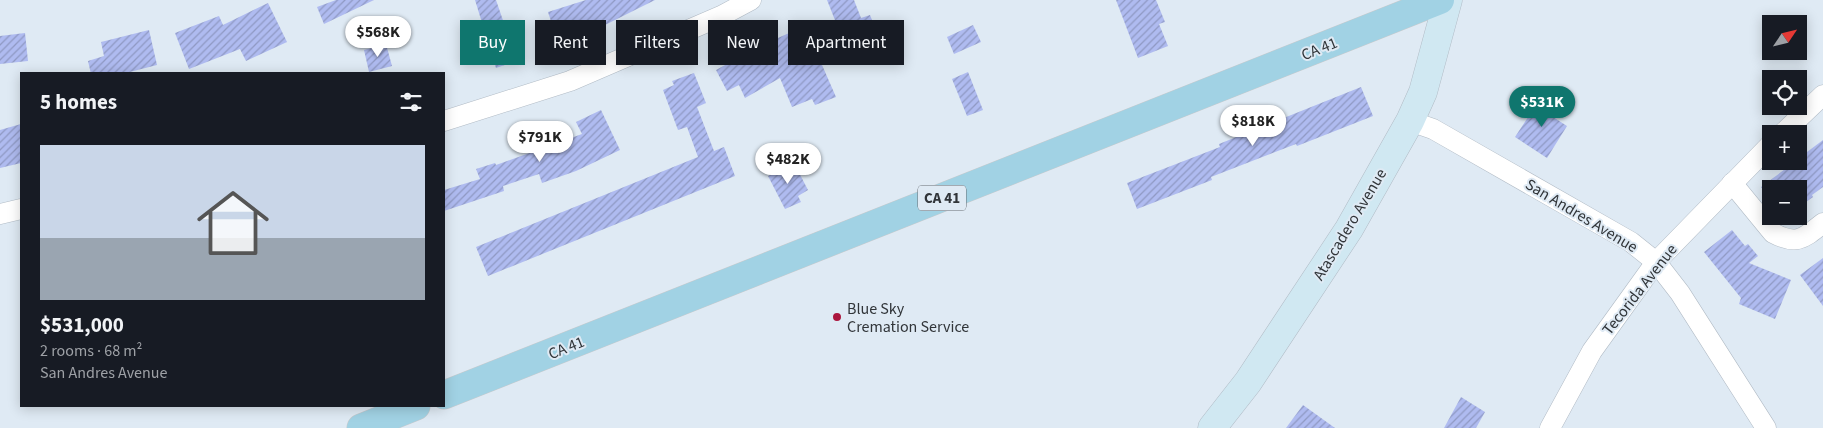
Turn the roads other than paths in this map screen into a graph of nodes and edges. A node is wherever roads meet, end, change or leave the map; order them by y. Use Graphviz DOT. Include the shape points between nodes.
graph roads {
  1 [pos="751,0"];
  2 [pos="1440,0"];
  3 [pos="1448,0"];
  4 [pos="1822,99"];
  5 [pos="445,121"];
  6 [pos="1410,121"];
  7 [pos="1792,125"];
  8 [pos="1762,153"];
  9 [pos="1732,183"];
  10 [pos="20,209"];
  11 [pos="0,214"];
  12 [pos="1823,223"];
  13 [pos="1656,262"];
  14 [pos="445,395"];
  15 [pos="414,407"];
  16 [pos="361,428"];
  17 [pos="1212,428"];
  18 [pos="1550,428"];
  19 [pos="1766,428"];
  1 -- 5 [label="street" via="570,81"];
  2 -- 14 [label="main road, CA 41 / CA 41"];
  3 -- 6 [label="main road, Atascadero Avenue" via="1423,92"];
  4 -- 7 [label="street"];
  6 -- 13 [label="street, San Andres Avenue" via="1434,129 1631,242"];
  6 -- 17 [label="main road, Atascadero Avenue" via="1349,229 1248,382"];
  8 -- 9 [label="street, Tecorida Avenue"];
  9 -- 12 [label="street" via="1773,233 1781,237 1804,238"];
  9 -- 13 [label="street, Tecorida Avenue"];
  10 -- 11 [label="street"];
  13 -- 18 [label="street, Tecorida Avenue" via="1592,351"];
  13 -- 19 [label="street, San Andres Avenue" via="1680,293"];
  15 -- 16 [label="main road"];
}
